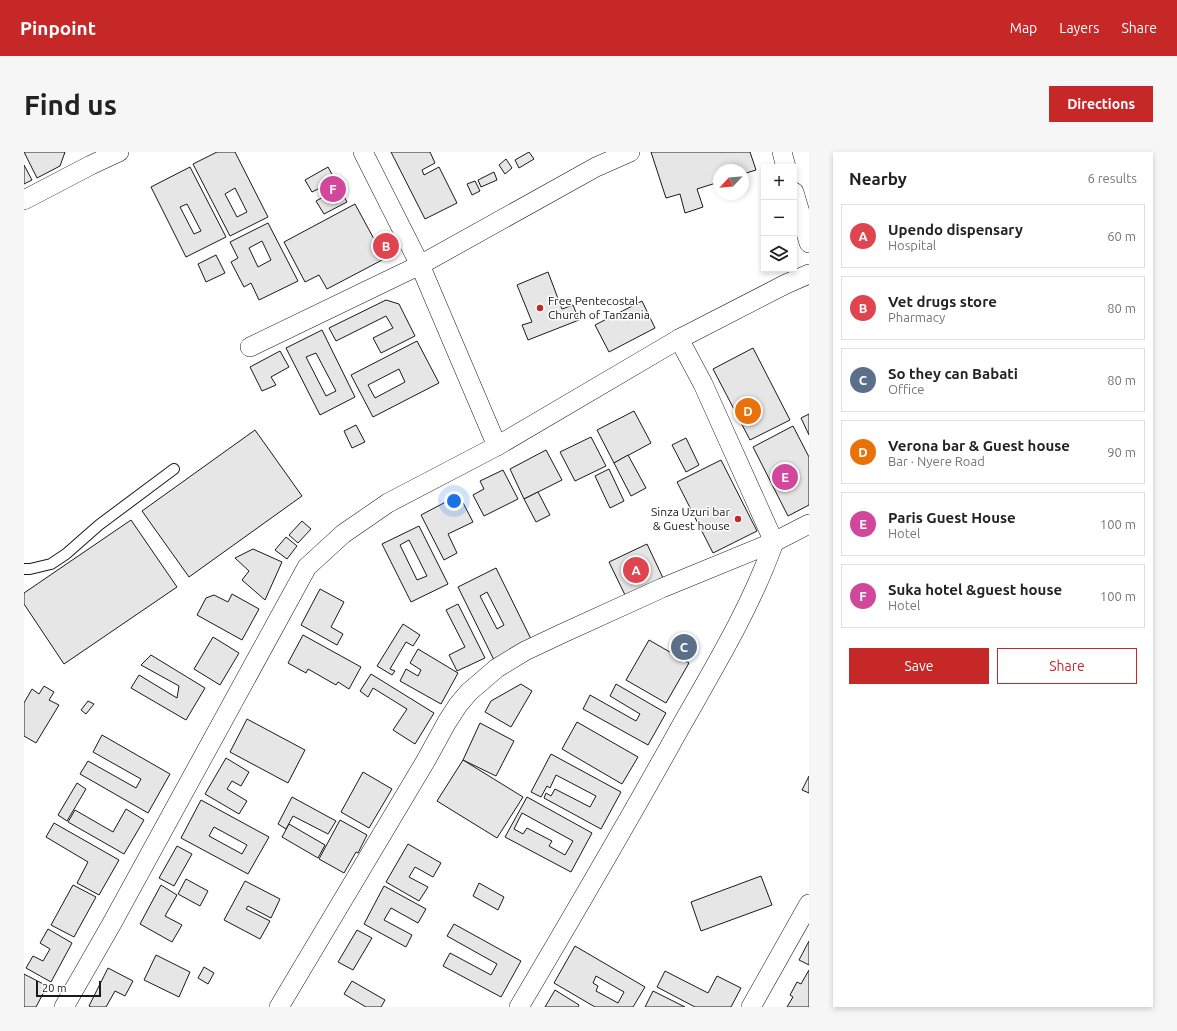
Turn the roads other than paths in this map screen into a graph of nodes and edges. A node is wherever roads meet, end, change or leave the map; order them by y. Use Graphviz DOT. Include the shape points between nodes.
graph roads {
  1 [pos="119,152"];
  2 [pos="363,152"];
  3 [pos="630,152"];
  4 [pos="782,152"];
  5 [pos="88,158"];
  6 [pos="785,164"];
  7 [pos="24,200"];
  8 [pos="796,200"];
  9 [pos="809,243"];
  10 [pos="420,265"];
  11 [pos="809,274"];
  12 [pos="679,339"];
  13 [pos="250,347"];
  14 [pos="497,446"];
  15 [pos="174,469"];
  16 [pos="809,524"];
  17 [pos="774,542"];
  18 [pos="24,569"];
  19 [pos="809,904"];
  20 [pos="64,1007"];
  21 [pos="279,1007"];
  22 [pos="519,1007"];
  23 [pos="751,1007"];
  1 -- 5 [label="street"];
  2 -- 10 [label="street"];
  3 -- 10 [label="street" via="596,168"];
  4 -- 6 [label="street"];
  5 -- 7 [label="street"];
  8 -- 9 [label="street"];
  10 -- 13 [label="street"];
  10 -- 14 [label="street"];
  11 -- 12 [label="street"];
  12 -- 14 [label="street"];
  12 -- 17 [label="street" via="703,384"];
  14 -- 20 [label="street" via="388,503 343,534 307,567 112,925"];
  15 -- 18 [label="lane" via="51,564"];
  16 -- 17 [label="street"];
  17 -- 21 [label="street" via="662,588 525,651 497,668 469,692 447,722"];
  17 -- 22 [label="street" via="759,581 723,651 648,786"];
  19 -- 23 [label="street"];
}
